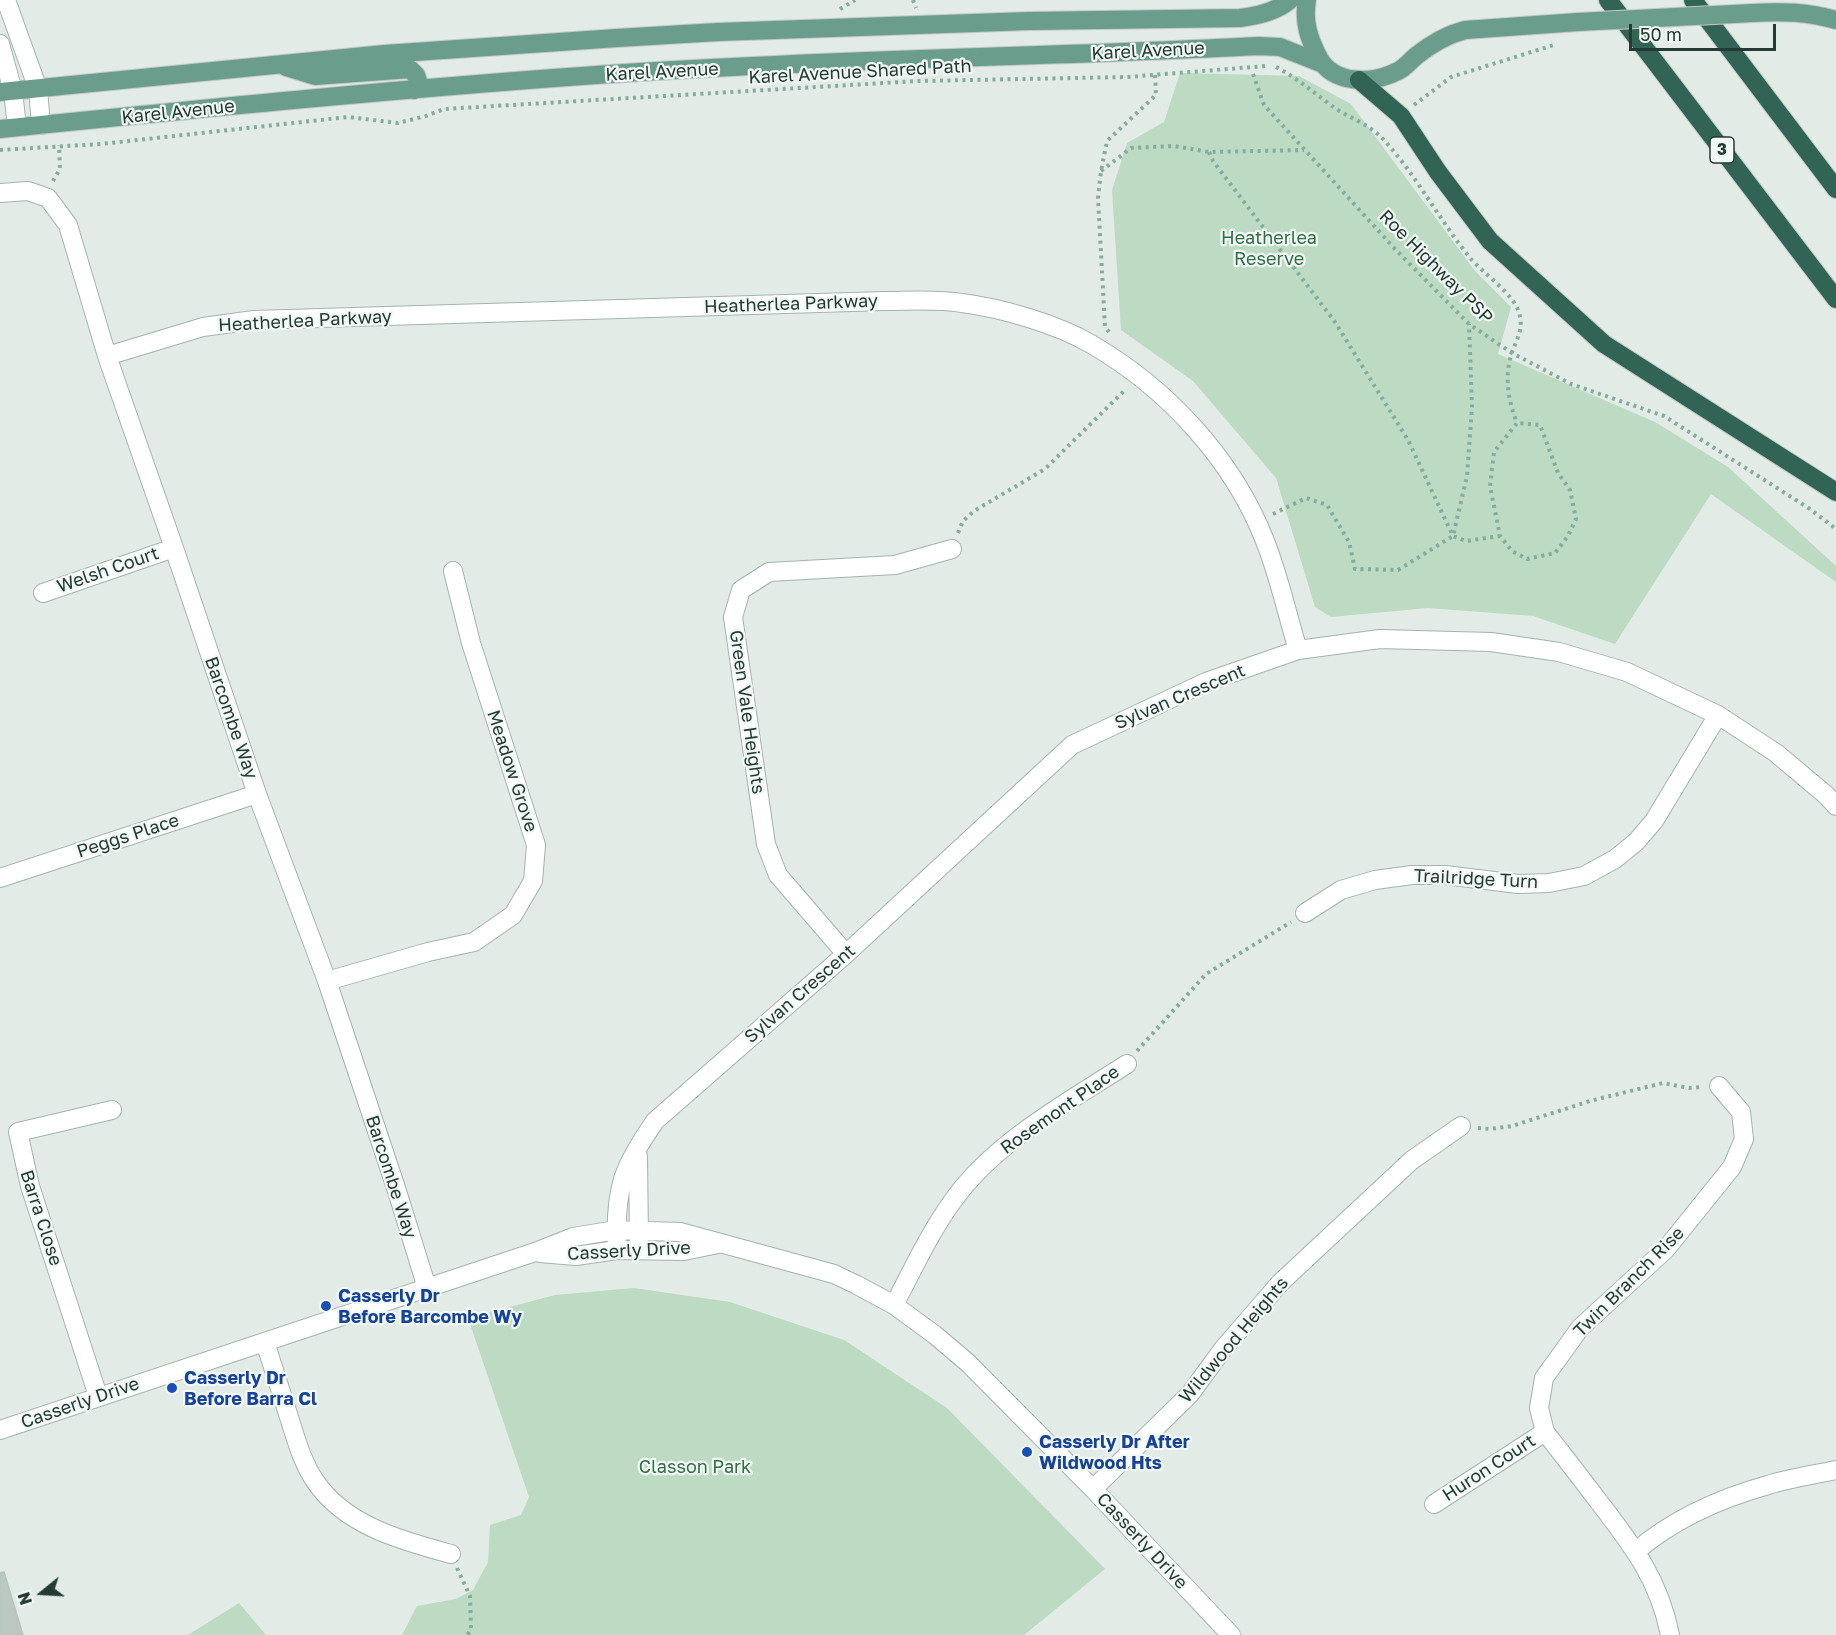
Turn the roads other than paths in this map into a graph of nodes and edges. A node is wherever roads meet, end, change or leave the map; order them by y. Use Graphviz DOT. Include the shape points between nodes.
graph roads {
  1 [pos="6,0"];
  2 [pos="1290,0"];
  3 [pos="1307,0"];
  4 [pos="1608,0"];
  5 [pos="1693,0"];
  6 [pos="1836,20"];
  7 [pos="0,44"];
  8 [pos="278,64"];
  9 [pos="1323,64"];
  10 [pos="1359,80"];
  11 [pos="38,89"];
  12 [pos="414,90"];
  13 [pos="7,92"];
  14 [pos="41,125"];
  15 [pos="8,128"];
  16 [pos="1836,189"];
  17 [pos="0,193"];
  18 [pos="1836,299"];
  19 [pos="107,356"];
  20 [pos="1836,492"];
  21 [pos="174,548"];
  22 [pos="952,549"];
  23 [pos="453,571"];
  24 [pos="43,593"];
  25 [pos="1298,650"];
  26 [pos="1718,715"];
  27 [pos="256,794"];
  28 [pos="1836,806"];
  29 [pos="0,878"];
  30 [pos="1305,913"];
  31 [pos="846,954"];
  32 [pos="327,981"];
  33 [pos="1127,1064"];
  34 [pos="1719,1086"];
  35 [pos="112,1110"];
  36 [pos="1461,1126"];
  37 [pos="638,1148"];
  38 [pos="616,1230"];
  39 [pos="639,1231"];
  40 [pos="723,1243"];
  41 [pos="617,1250"];
  42 [pos="638,1250"];
  43 [pos="536,1252"];
  44 [pos="427,1288"];
  45 [pos="894,1305"];
  46 [pos="265,1342"];
  47 [pos="98,1396"];
  48 [pos="0,1430"];
  49 [pos="1545,1432"];
  50 [pos="1836,1470"];
  51 [pos="1093,1489"];
  52 [pos="1434,1504"];
  53 [pos="1636,1551"];
  54 [pos="451,1554"];
  55 [pos="1231,1635"];
  56 [pos="1670,1635"];
  1 -- 11 [label="street"];
  2 -- 8 [label="main road, Karel Avenue" via="1258,16 1240,18 718,32"];
  3 -- 9 [label="main road" via="1306,25"];
  4 -- 18 [label="highway, 3"];
  5 -- 16 [label="highway"];
  6 -- 10 [label="main road, Karel Avenue, bridge" via="1786,11 1464,30 1430,45 1389,76"];
  7 -- 13 [label="street"];
  8 -- 11 [label="main road, Karel Avenue"];
  8 -- 12 [label="main road" via="315,76 410,69 418,81"];
  9 -- 10 [label="main road, Karel Avenue" via="1341,77"];
  9 -- 12 [label="main road, Karel Avenue" via="1280,47 1259,46 736,67"];
  10 -- 20 [label="highway" via="1401,116 1490,241 1604,344"];
  11 -- 13 [label="main road, Karel Avenue"];
  11 -- 14 [label="street"];
  12 -- 14 [label="main road, Karel Avenue"];
  13 -- 15 [label="street"];
  14 -- 15 [label="main road, Karel Avenue"];
  17 -- 19 [label="street, Barcombe Way" via="28,191 48,198 68,225"];
  19 -- 21 [label="street, Barcombe Way"];
  19 -- 25 [label="street, Heatherlea Parkway" via="203,327 254,320 873,301 961,302 1028,318 1090,343 1139,376 1202,435 1238,484 1265,541"];
  21 -- 24 [label="street, Welsh Court"];
  21 -- 27 [label="street, Barcombe Way"];
  22 -- 31 [label="street, Green Vale Heights" via="896,565 769,572 741,590 733,617 766,844 778,875"];
  23 -- 32 [label="street, Meadow Grove" via="471,643 536,845 533,881 513,915 474,942"];
  25 -- 26 [label="street, Sylvan Crescent" via="1380,639 1491,642 1559,652 1627,672"];
  25 -- 31 [label="street, Sylvan Crescent" via="1206,682 1072,745"];
  26 -- 28 [label="street, Sylvan Crescent" via="1776,753"];
  26 -- 30 [label="street, Trailridge Turn" via="1654,820 1636,842 1584,876 1518,884 1412,875 1341,890"];
  27 -- 29 [label="street, Peggs Place"];
  27 -- 32 [label="street, Barcombe Way"];
  31 -- 37 [label="street, Sylvan Crescent" via="655,1121"];
  32 -- 44 [label="street, Barcombe Way"];
  33 -- 45 [label="street, Rosemont Place" via="1012,1141 969,1181 936,1226"];
  34 -- 49 [label="street, Twin Branch Rise" via="1741,1112 1744,1139 1732,1167 1666,1249 1580,1328 1544,1378 1539,1408"];
  35 -- 47 [label="street, Barra Close" via="18,1132 30,1186"];
  36 -- 51 [label="street, Wildwood Heights" via="1412,1160 1280,1283 1190,1394"];
  37 -- 38 [label="street, Sylvan Crescent" via="623,1180"];
  37 -- 39 [label="street"];
  38 -- 39 [label="street, Casserly Drive"];
  38 -- 41 [label="street, Sylvan Crescent"];
  38 -- 43 [label="street, Casserly Drive" via="573,1237"];
  39 -- 40 [label="street, Casserly Drive" via="680,1232"];
  39 -- 42 [label="street"];
  40 -- 42 [label="street, Casserly Drive" via="684,1251"];
  40 -- 45 [label="street, Casserly Drive" via="834,1274"];
  41 -- 42 [label="street, Casserly Drive"];
  41 -- 43 [label="street, Casserly Drive" via="576,1256"];
  43 -- 44 [label="street, Casserly Drive"];
  44 -- 46 [label="street, Casserly Drive"];
  45 -- 51 [label="street, Casserly Drive" via="968,1363"];
  46 -- 47 [label="street, Casserly Drive"];
  46 -- 54 [label="street" via="302,1458 316,1482 333,1501 374,1529"];
  47 -- 48 [label="street, Casserly Drive"];
  49 -- 52 [label="street, Huron Court"];
  49 -- 53 [label="street, Twin Branch Rise"];
  50 -- 53 [label="street" via="1768,1484 1718,1502 1659,1532"];
  51 -- 55 [label="street, Casserly Drive"];
  53 -- 56 [label="street, Twin Branch Rise" via="1654,1583"];
}
